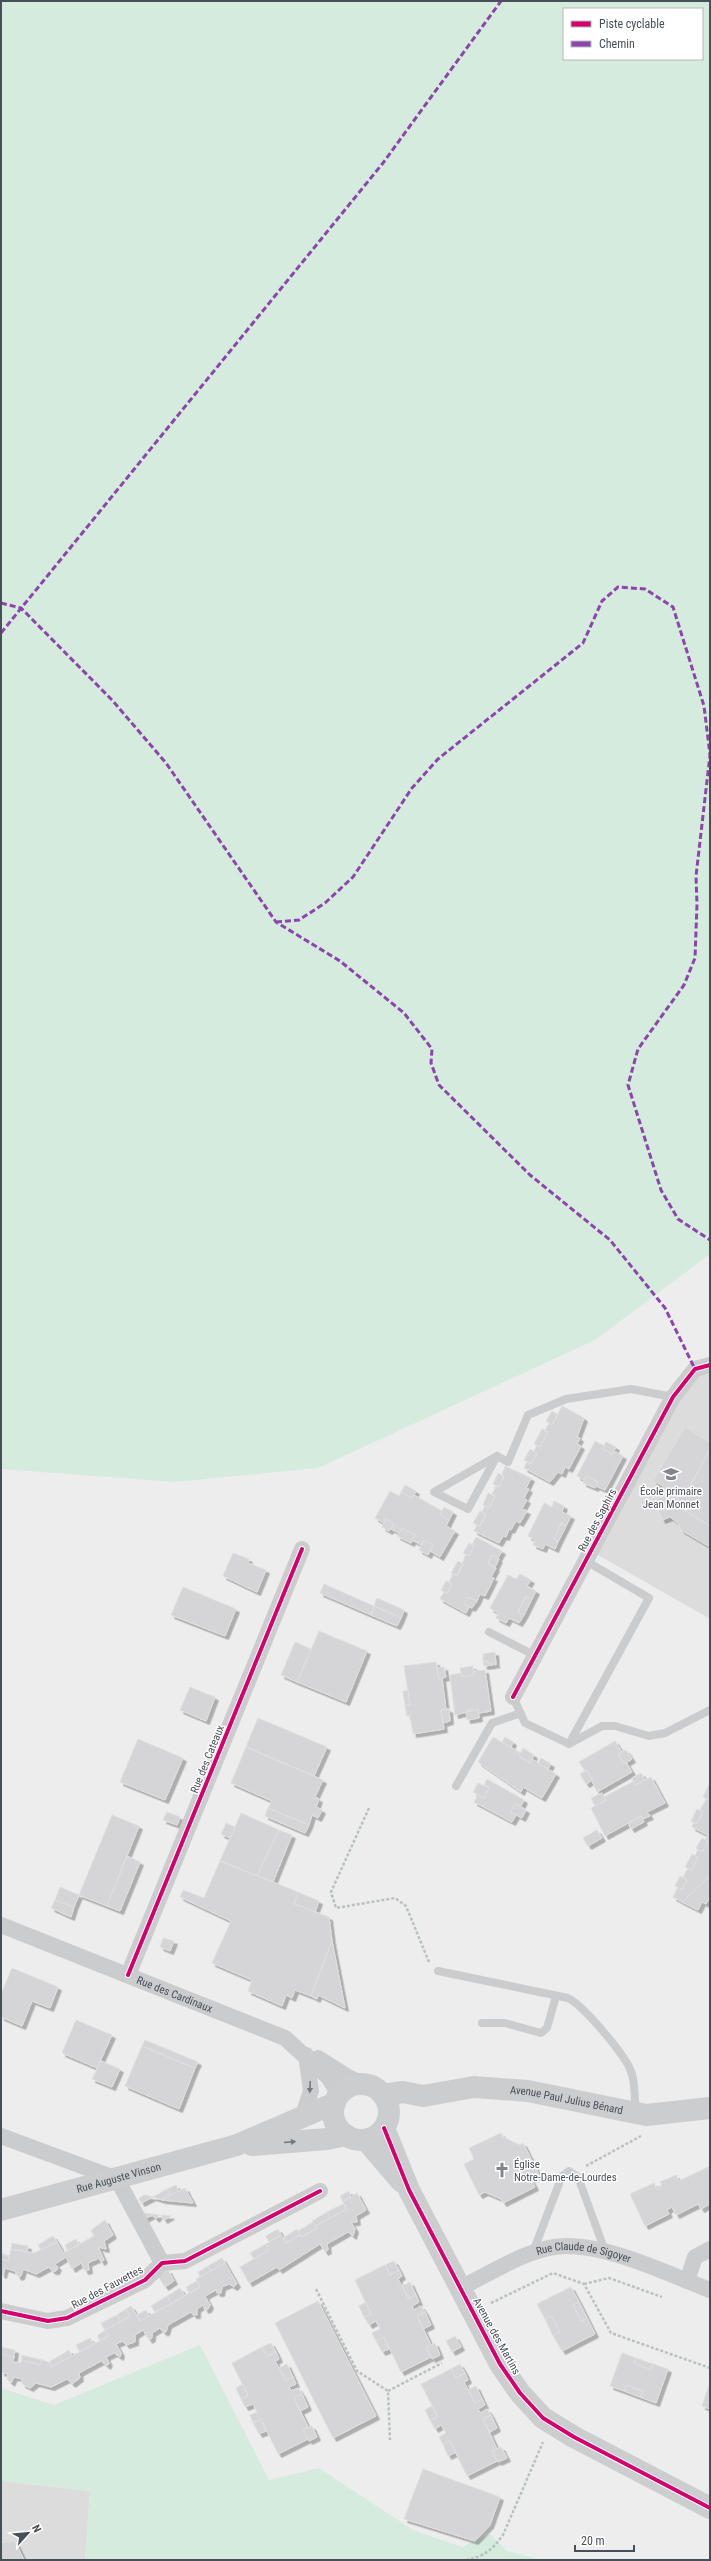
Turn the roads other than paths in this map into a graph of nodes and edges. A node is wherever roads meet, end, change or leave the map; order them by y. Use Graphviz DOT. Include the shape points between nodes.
graph roads {
  1 [pos="710,1365"];
  2 [pos="673,1397"];
  3 [pos="497,1456"];
  4 [pos="302,1549"];
  5 [pos="586,1561"];
  6 [pos="490,1632"];
  7 [pos="534,1655"];
  8 [pos="513,1696"];
  9 [pos="710,1710"];
  10 [pos="521,1713"];
  11 [pos="569,1744"];
  12 [pos="456,1786"];
  13 [pos="1,1925"];
  14 [pos="438,1971"];
  15 [pos="128,1975"];
  16 [pos="556,1996"];
  17 [pos="482,2023"];
  18 [pos="304,2053"];
  19 [pos="363,2084"];
  20 [pos="383,2095"];
  21 [pos="423,2096"];
  22 [pos="337,2099"];
  23 [pos="710,2108"];
  24 [pos="641,2114"];
  25 [pos="302,2118"];
  26 [pos="386,2122"];
  27 [pos="1,2136"];
  28 [pos="356,2137"];
  29 [pos="237,2146"];
  30 [pos="117,2179"];
  31 [pos="409,2190"];
  32 [pos="320,2191"];
  33 [pos="1,2210"];
  34 [pos="710,2249"];
  35 [pos="605,2251"];
  36 [pos="533,2253"];
  37 [pos="162,2263"];
  38 [pos="687,2281"];
  39 [pos="460,2288"];
  40 [pos="710,2290"];
  41 [pos="1,2311"];
  42 [pos="710,2508"];
  1 -- 2 [label="street, Rue des Saphirs" via="695,1369"];
  2 -- 3 [label="lane" via="631,1389 566,1399 528,1416 508,1462"];
  2 -- 5 [label="street, Rue des Saphirs"];
  3 -- 3 [label="lane" via="468,1509 434,1492 453,1481"];
  4 -- 15 [label="street, Rue des Cateaux"];
  5 -- 7 [label="street, Rue des Saphirs"];
  5 -- 11 [label="lane, Rue des Saphirs" via="649,1598"];
  6 -- 7 [label="lane"];
  7 -- 8 [label="street, Rue des Saphirs"];
  8 -- 10 [label="lane, Rue des Saphirs"];
  9 -- 11 [label="lane" via="665,1733 649,1736 615,1726 602,1726"];
  10 -- 11 [label="lane, Rue des Saphirs" via="526,1723"];
  10 -- 12 [label="lane" via="492,1723"];
  13 -- 15 [label="street, Rue des Cardinaux"];
  14 -- 16 [label="lane"];
  15 -- 18 [label="street, Rue des Cardinaux" via="285,2038"];
  16 -- 17 [label="lane" via="547,2028 540,2033 504,2023"];
  16 -- 24 [label="lane" via="576,2002 589,2013 631,2069"];
  18 -- 19 [label="street, Rue des Cardinaux"];
  18 -- 22 [label="street, Rue des Cardinaux" via="329,2078"];
  18 -- 25 [label="street, one-way" via="311,2091"];
  19 -- 20 [label="main road" via="378,2089"];
  19 -- 22 [label="main road" via="345,2088"];
  20 -- 21 [label="main road, Avenue Paul Julius Bénard" via="403,2092"];
  20 -- 26 [label="main road" via="389,2109"];
  21 -- 24 [label="main road, Avenue Paul Julius Bénard" via="474,2087 520,2090"];
  21 -- 26 [label="main road, Avenue Paul Julius Bénard"];
  22 -- 25 [label="main road"];
  22 -- 28 [label="main road" via="335,2121"];
  23 -- 24 [label="main road, Avenue Paul Julius Bénard"];
  25 -- 29 [label="main road"];
  26 -- 28 [label="main road" via="379,2133"];
  26 -- 31 [label="main road, Avenue des Martins"];
  27 -- 30 [label="street"];
  29 -- 28 [label="main road, one-way"];
  28 -- 31 [label="main road, Avenue des Martins"];
  29 -- 30 [label="main road, Rue Auguste Vinson"];
  30 -- 33 [label="main road, Rue Auguste Vinson"];
  30 -- 37 [label="street"];
  31 -- 39 [label="main road, Avenue des Martins"];
  32 -- 37 [label="street" via="185,2261"];
  34 -- 38 [label="street" via="695,2257"];
  35 -- 36 [label="street, Rue Claude de Sigoyer" via="564,2246"];
  35 -- 36 [label="lane" via="577,2175 569,2171 562,2176"];
  35 -- 38 [label="street, Rue Claude de Sigoyer"];
  36 -- 39 [label="street, Rue Claude de Sigoyer"];
  37 -- 41 [label="street, Rue des Fauvettes" via="145,2280 67,2318 48,2321"];
  38 -- 40 [label="street, Rue Claude de Sigoyer"];
  39 -- 42 [label="main road, Avenue des Martins" via="500,2364 520,2393 543,2418"];
}
